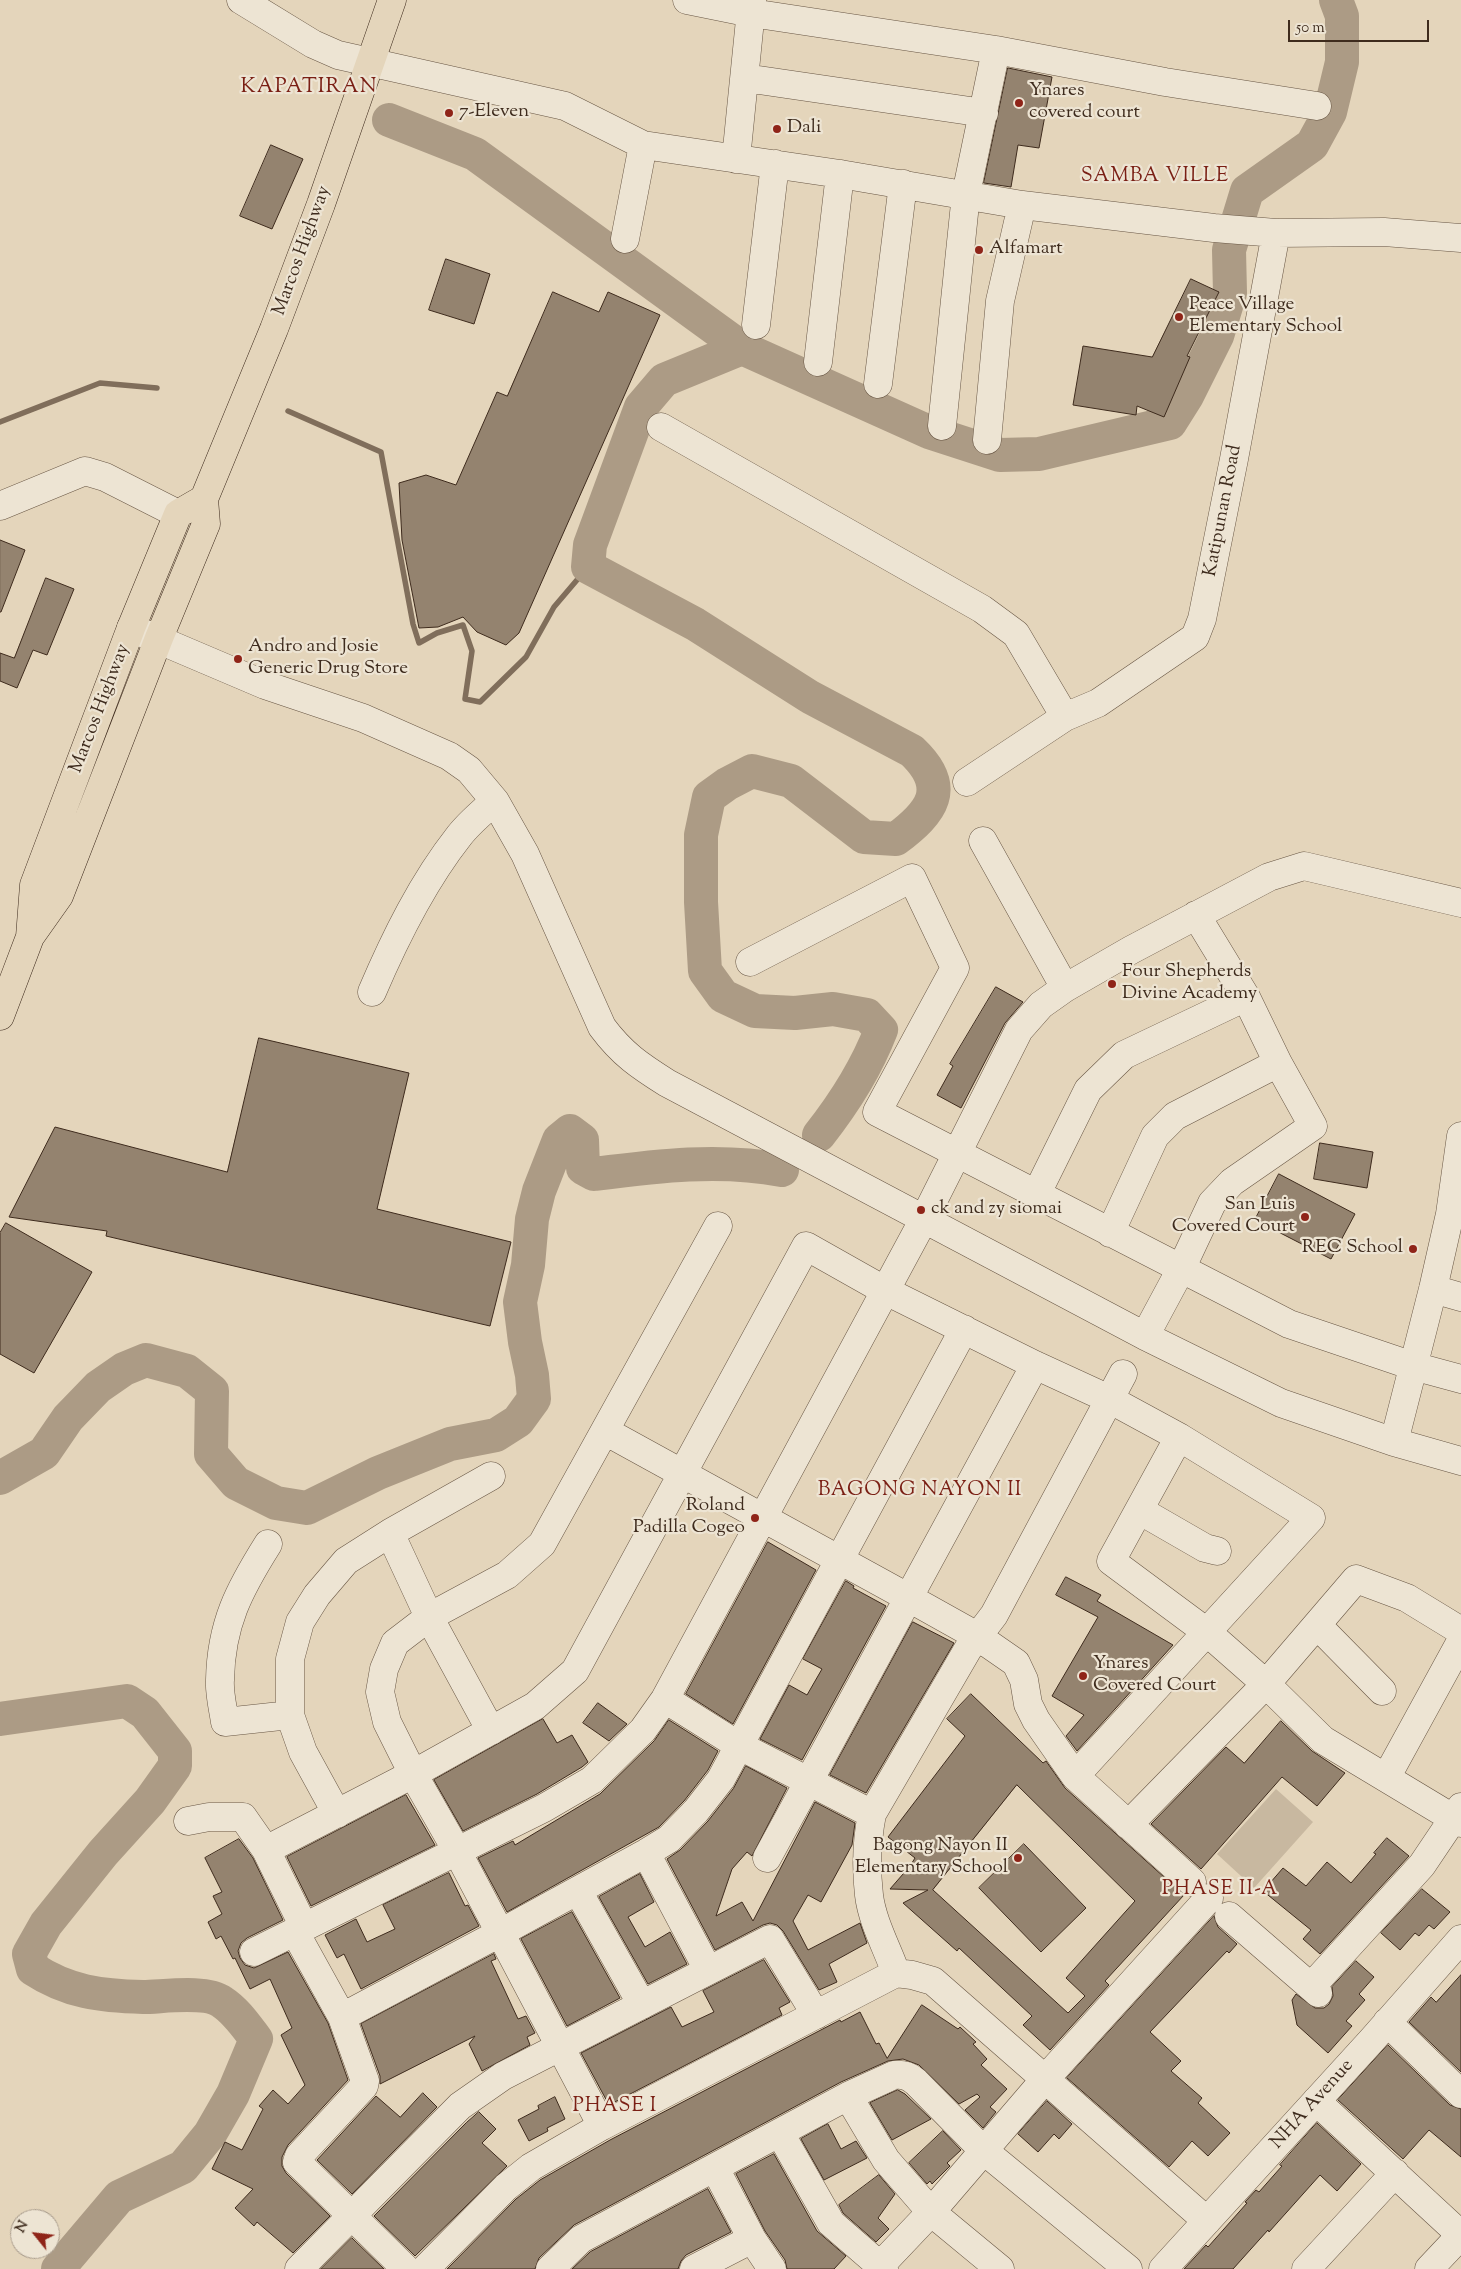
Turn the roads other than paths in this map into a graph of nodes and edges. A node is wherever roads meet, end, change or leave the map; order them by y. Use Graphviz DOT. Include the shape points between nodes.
graph roads {
  1 [pos="241,0"];
  2 [pos="392,0"];
  3 [pos="687,0"];
  4 [pos="752,7"];
  5 [pos="996,50"];
  6 [pos="370,62"];
  7 [pos="745,78"];
  8 [pos="1317,106"];
  9 [pos="984,113"];
  10 [pos="643,145"];
  11 [pos="736,159"];
  12 [pos="775,164"];
  13 [pos="840,174"];
  14 [pos="903,184"];
  15 [pos="966,194"];
  16 [pos="1022,204"];
  17 [pos="1276,233"];
  18 [pos="1461,238"];
  19 [pos="625,239"];
  20 [pos="756,325"];
  21 [pos="818,362"];
  22 [pos="878,384"];
  23 [pos="661,426"];
  24 [pos="942,426"];
  25 [pos="987,440"];
  26 [pos="204,499"];
  27 [pos="0,506"];
  28 [pos="178,514"];
  29 [pos="131,628"];
  30 [pos="159,638"];
  31 [pos="1064,718"];
  32 [pos="967,782"];
  33 [pos="495,801"];
  34 [pos="983,841"];
  35 [pos="1461,903"];
  36 [pos="1196,915"];
  37 [pos="30,937"];
  38 [pos="750,962"];
  39 [pos="1065,988"];
  40 [pos="372,992"];
  41 [pos="1246,998"];
  42 [pos="0,1016"];
  43 [pos="1278,1063"];
  44 [pos="1461,1136"];
  45 [pos="956,1154"];
  46 [pos="1036,1194"];
  47 [pos="1455,1216"];
  48 [pos="924,1219"];
  49 [pos="718,1226"];
  50 [pos="1110,1233"];
  51 [pos="1181,1269"];
  52 [pos="1433,1289"];
  53 [pos="884,1290"];
  54 [pos="1461,1297"];
  55 [pos="964,1329"];
  56 [pos="1145,1336"];
  57 [pos="1035,1365"];
  58 [pos="1413,1366"];
  59 [pos="1123,1374"];
  60 [pos="1461,1379"];
  61 [pos="1109,1398"];
  62 [pos="605,1431"];
  63 [pos="1179,1437"];
  64 [pos="1394,1442"];
  65 [pos="1461,1461"];
  66 [pos="682,1474"];
  67 [pos="491,1476"];
  68 [pos="1139,1510"];
  69 [pos="763,1518"];
  70 [pos="390,1534"];
  71 [pos="268,1544"];
  72 [pos="1217,1551"];
  73 [pos="839,1559"];
  74 [pos="909,1598"];
  75 [pos="429,1617"];
  76 [pos="1316,1625"];
  77 [pos="1461,1631"];
  78 [pos="1208,1632"];
  79 [pos="976,1636"];
  80 [pos="1461,1641"];
  81 [pos="1266,1684"];
  82 [pos="1382,1691"];
  83 [pos="665,1699"];
  84 [pos="290,1715"];
  85 [pos="491,1731"];
  86 [pos="738,1745"];
  87 [pos="413,1774"];
  88 [pos="1075,1776"];
  89 [pos="1386,1778"];
  90 [pos="807,1782"];
  91 [pos="336,1814"];
  92 [pos="872,1814"];
  93 [pos="1458,1816"];
  94 [pos="188,1821"];
  95 [pos="1128,1825"];
  96 [pos="266,1850"];
  97 [pos="457,1851"];
  98 [pos="646,1853"];
  99 [pos="767,1858"];
  100 [pos="578,1891"];
  101 [pos="1229,1916"];
  102 [pos="300,1929"];
  103 [pos="500,1933"];
  104 [pos="1458,1947"];
  105 [pos="254,1952"];
  106 [pos="708,1970"];
  107 [pos="896,1973"];
  108 [pos="642,2005"];
  109 [pos="816,2015"];
  110 [pos="342,2017"];
  111 [pos="1388,2022"];
  112 [pos="560,2047"];
  113 [pos="1046,2078"];
  114 [pos="1461,2094"];
  115 [pos="848,2096"];
  116 [pos="1316,2101"];
  117 [pos="602,2126"];
  118 [pos="780,2133"];
  119 [pos="983,2150"];
  120 [pos="715,2168"];
  121 [pos="1395,2173"];
  122 [pos="931,2212"];
  123 [pos="351,2216"];
  124 [pos="1207,2221"];
  125 [pos="1461,2235"];
  126 [pos="752,2239"];
  127 [pos="880,2268"];
  128 [pos="299,2269"];
  129 [pos="406,2269"];
  130 [pos="425,2269"];
  131 [pos="550,2269"];
  132 [pos="694,2269"];
  133 [pos="772,2269"];
  134 [pos="1000,2269"];
  135 [pos="1128,2269"];
  136 [pos="1162,2269"];
  137 [pos="1306,2269"];
  138 [pos="1429,2269"];
  1 -- 6 [label="street" via="313,44 338,55"];
  2 -- 6 [label="main road, Marcos Highway"];
  3 -- 4 [label="street"];
  4 -- 5 [label="street"];
  4 -- 7 [label="street"];
  5 -- 8 [label="street"];
  5 -- 9 [label="street"];
  6 -- 10 [label="street" via="566,106"];
  6 -- 26 [label="main road, Marcos Highway" via="274,329"];
  7 -- 9 [label="street"];
  7 -- 11 [label="street"];
  9 -- 15 [label="street"];
  10 -- 11 [label="street"];
  10 -- 19 [label="street"];
  11 -- 12 [label="street"];
  12 -- 13 [label="street"];
  12 -- 20 [label="street"];
  13 -- 14 [label="street"];
  13 -- 21 [label="street"];
  14 -- 15 [label="street"];
  14 -- 22 [label="street"];
  15 -- 16 [label="street"];
  15 -- 24 [label="street"];
  16 -- 17 [label="street"];
  16 -- 25 [label="street" via="1000,301"];
  17 -- 18 [label="street" via="1384,232"];
  17 -- 31 [label="street, Katipunan Road" via="1202,619 1194,636 1098,703"];
  23 -- 31 [label="street" via="982,609 1016,634"];
  26 -- 28 [label="main road"];
  26 -- 30 [label="main road, Marcos Highway" via="206,524"];
  27 -- 28 [label="street" via="85,471 105,477"];
  28 -- 29 [label="main road, Marcos Highway"];
  29 -- 30 [label="street"];
  29 -- 37 [label="main road, Marcos Highway" via="34,885"];
  30 -- 33 [label="street" via="265,685 363,718 449,756 469,770"];
  30 -- 37 [label="main road, Marcos Highway" via="60,896"];
  31 -- 32 [label="street, Katipunan Road"];
  33 -- 40 [label="street" via="460,835 434,873 391,949"];
  33 -- 48 [label="street" via="525,854 592,1007 617,1047 668,1083"];
  34 -- 39 [label="street"];
  35 -- 36 [label="street" via="1304,866 1269,877"];
  36 -- 39 [label="street"];
  36 -- 41 [label="street"];
  37 -- 42 [label="main road, Marcos Highway"];
  38 -- 45 [label="street" via="912,878 955,968 877,1112"];
  39 -- 45 [label="street" via="1041,1005 1019,1030"];
  41 -- 43 [label="street"];
  41 -- 46 [label="street" via="1124,1055 1088,1090"];
  43 -- 50 [label="street" via="1175,1116 1155,1136"];
  43 -- 51 [label="street" via="1313,1126 1232,1182 1212,1203"];
  44 -- 47 [label="street"];
  45 -- 46 [label="street"];
  45 -- 48 [label="street"];
  46 -- 50 [label="street"];
  47 -- 52 [label="street"];
  48 -- 53 [label="street"];
  48 -- 56 [label="street"];
  49 -- 62 [label="street"];
  50 -- 51 [label="street"];
  51 -- 56 [label="street"];
  51 -- 58 [label="street" via="1289,1324"];
  52 -- 54 [label="street"];
  52 -- 58 [label="street"];
  53 -- 55 [label="street"];
  53 -- 66 [label="street" via="806,1246"];
  53 -- 69 [label="street"];
  55 -- 57 [label="street"];
  55 -- 73 [label="street"];
  56 -- 64 [label="street" via="1281,1402"];
  57 -- 61 [label="street"];
  57 -- 74 [label="street"];
  58 -- 60 [label="street"];
  58 -- 64 [label="street"];
  59 -- 61 [label="street"];
  61 -- 63 [label="street"];
  61 -- 79 [label="street" via="994,1615"];
  62 -- 66 [label="street"];
  62 -- 75 [label="street" via="542,1544 507,1575"];
  63 -- 68 [label="street"];
  63 -- 78 [label="street" via="1311,1518"];
  64 -- 65 [label="street"];
  66 -- 69 [label="street"];
  66 -- 85 [label="street" via="575,1671 535,1706"];
  67 -- 70 [label="street" via="460,1480"];
  68 -- 72 [label="street" via="1205,1548"];
  68 -- 78 [label="street" via="1111,1560"];
  69 -- 73 [label="street"];
  69 -- 83 [label="street"];
  70 -- 75 [label="street"];
  70 -- 84 [label="street" via="346,1562 317,1595 300,1622 290,1659"];
  71 -- 84 [label="street" via="242,1584 225,1628 220,1681 225,1722"];
  73 -- 74 [label="street"];
  73 -- 86 [label="street"];
  74 -- 79 [label="street"];
  74 -- 90 [label="street"];
  75 -- 85 [label="street"];
  75 -- 87 [label="street" via="395,1643 384,1669 380,1692 387,1722"];
  76 -- 77 [label="street" via="1356,1579 1407,1598"];
  76 -- 81 [label="street"];
  76 -- 82 [label="street"];
  78 -- 81 [label="street"];
  78 -- 88 [label="street"];
  79 -- 88 [label="street" via="1016,1663 1036,1720"];
  79 -- 92 [label="street"];
  80 -- 89 [label="street"];
  81 -- 89 [label="street" via="1323,1740"];
  81 -- 95 [label="street"];
  83 -- 86 [label="street"];
  83 -- 97 [label="street" via="643,1730 592,1780"];
  84 -- 91 [label="street" via="303,1752"];
  85 -- 87 [label="street"];
  86 -- 90 [label="street"];
  86 -- 98 [label="street" via="721,1779 696,1811 669,1839"];
  87 -- 91 [label="street"];
  87 -- 97 [label="street"];
  88 -- 95 [label="street"];
  89 -- 93 [label="street"];
  90 -- 92 [label="street"];
  90 -- 99 [label="street"];
  91 -- 96 [label="street"];
  92 -- 107 [label="street" via="869,1827 869,1896"];
  93 -- 101 [label="street" via="1422,1865 1315,1990"];
  94 -- 96 [label="street" via="209,1816 243,1817"];
  95 -- 113 [label="street" via="1200,1890"];
  96 -- 102 [label="street"];
  97 -- 102 [label="street"];
  97 -- 103 [label="street"];
  98 -- 100 [label="street"];
  98 -- 106 [label="street"];
  100 -- 103 [label="street"];
  100 -- 108 [label="street"];
  102 -- 105 [label="street"];
  102 -- 110 [label="street"];
  103 -- 110 [label="street"];
  103 -- 112 [label="street"];
  104 -- 111 [label="street, NHA Avenue"];
  106 -- 108 [label="street"];
  106 -- 109 [label="street" via="770,1939"];
  107 -- 109 [label="street"];
  107 -- 113 [label="street" via="932,1982"];
  108 -- 112 [label="street"];
  109 -- 117 [label="street"];
  110 -- 123 [label="street" via="364,2086 297,2162"];
  111 -- 114 [label="street"];
  111 -- 116 [label="street, NHA Avenue"];
  112 -- 117 [label="street"];
  112 -- 123 [label="street" via="503,2076 460,2106"];
  113 -- 119 [label="street"];
  113 -- 124 [label="street"];
  115 -- 118 [label="street"];
  115 -- 119 [label="street" via="894,2075 908,2075"];
  115 -- 122 [label="street" via="886,2160"];
  116 -- 121 [label="street"];
  116 -- 124 [label="street, NHA Avenue"];
  117 -- 130 [label="street" via="531,2166"];
  118 -- 120 [label="street"];
  118 -- 127 [label="street" via="831,2223"];
  119 -- 122 [label="street"];
  119 -- 135 [label="street"];
  120 -- 126 [label="street"];
  120 -- 131 [label="street" via="581,2239"];
  121 -- 125 [label="street"];
  121 -- 137 [label="street"];
  122 -- 127 [label="street"];
  122 -- 134 [label="street"];
  123 -- 128 [label="street"];
  123 -- 129 [label="street"];
  124 -- 136 [label="street, NHA Avenue"];
  125 -- 138 [label="street"];
  126 -- 132 [label="street"];
  126 -- 133 [label="street"];
}
